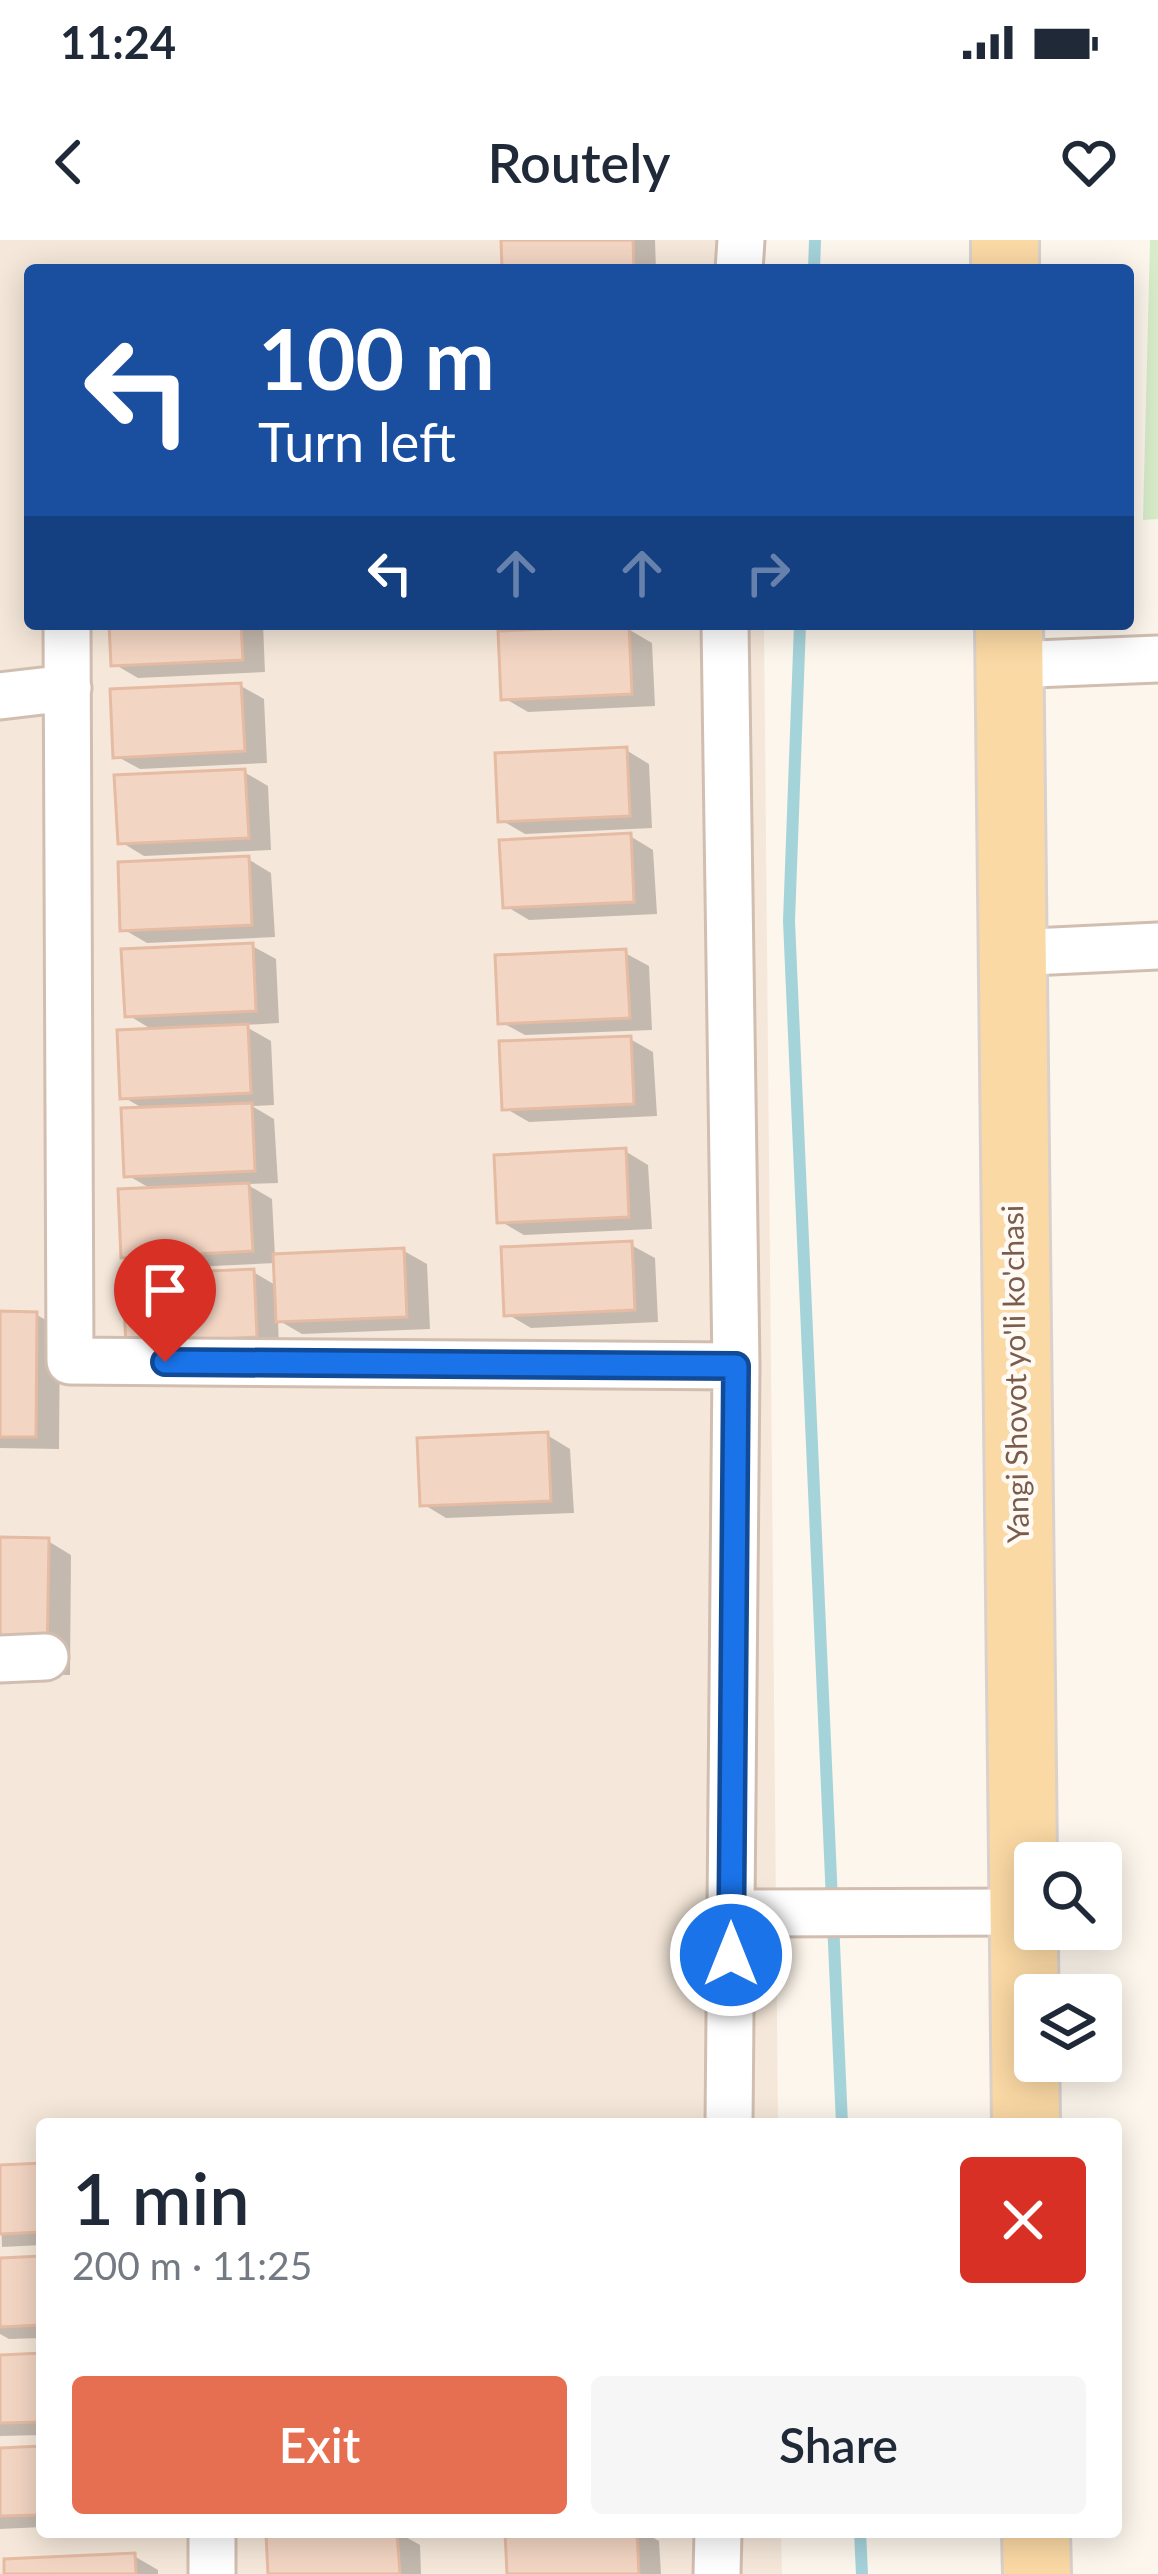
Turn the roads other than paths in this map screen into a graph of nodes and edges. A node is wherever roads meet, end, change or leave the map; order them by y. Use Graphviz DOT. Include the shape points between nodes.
graph roads {
  1 [pos="67,630"];
  2 [pos="725,630"];
  3 [pos="1009,645"];
  4 [pos="1158,659"];
  5 [pos="68,688"];
  6 [pos="0,696"];
  7 [pos="1158,946"];
  8 [pos="1012,953"];
  9 [pos="736,1366"];
  10 [pos="45,1658"];
  11 [pos="0,1659"];
  12 [pos="1020,1842"];
  13 [pos="1014,1912"];
  14 [pos="732,1913"];
  15 [pos="1022,1950"];
  16 [pos="729,2118"];
  17 [pos="1026,2118"];
  18 [pos="212,2538"];
  19 [pos="718,2538"];
  20 [pos="1036,2538"];
  21 [pos="212,2574"];
  22 [pos="717,2574"];
  23 [pos="1037,2574"];
  1 -- 5 [label="street"];
  2 -- 9 [label="street"];
  3 -- 4 [label="street"];
  3 -- 8 [label="main road, Yangi Shovot yo'li ko'chasi"];
  5 -- 6 [label="street"];
  5 -- 9 [label="street" via="70,1361"];
  7 -- 8 [label="street"];
  8 -- 12 [label="main road, Yangi Shovot yo'li ko'chasi"];
  9 -- 14 [label="street"];
  10 -- 11 [label="street"];
  13 -- 14 [label="street"];
  14 -- 16 [label="street"];
  15 -- 17 [label="main road, Yangi Shovot yo'li ko'chasi"];
  18 -- 21 [label="street"];
  19 -- 22 [label="street"];
  20 -- 23 [label="main road"];
}
